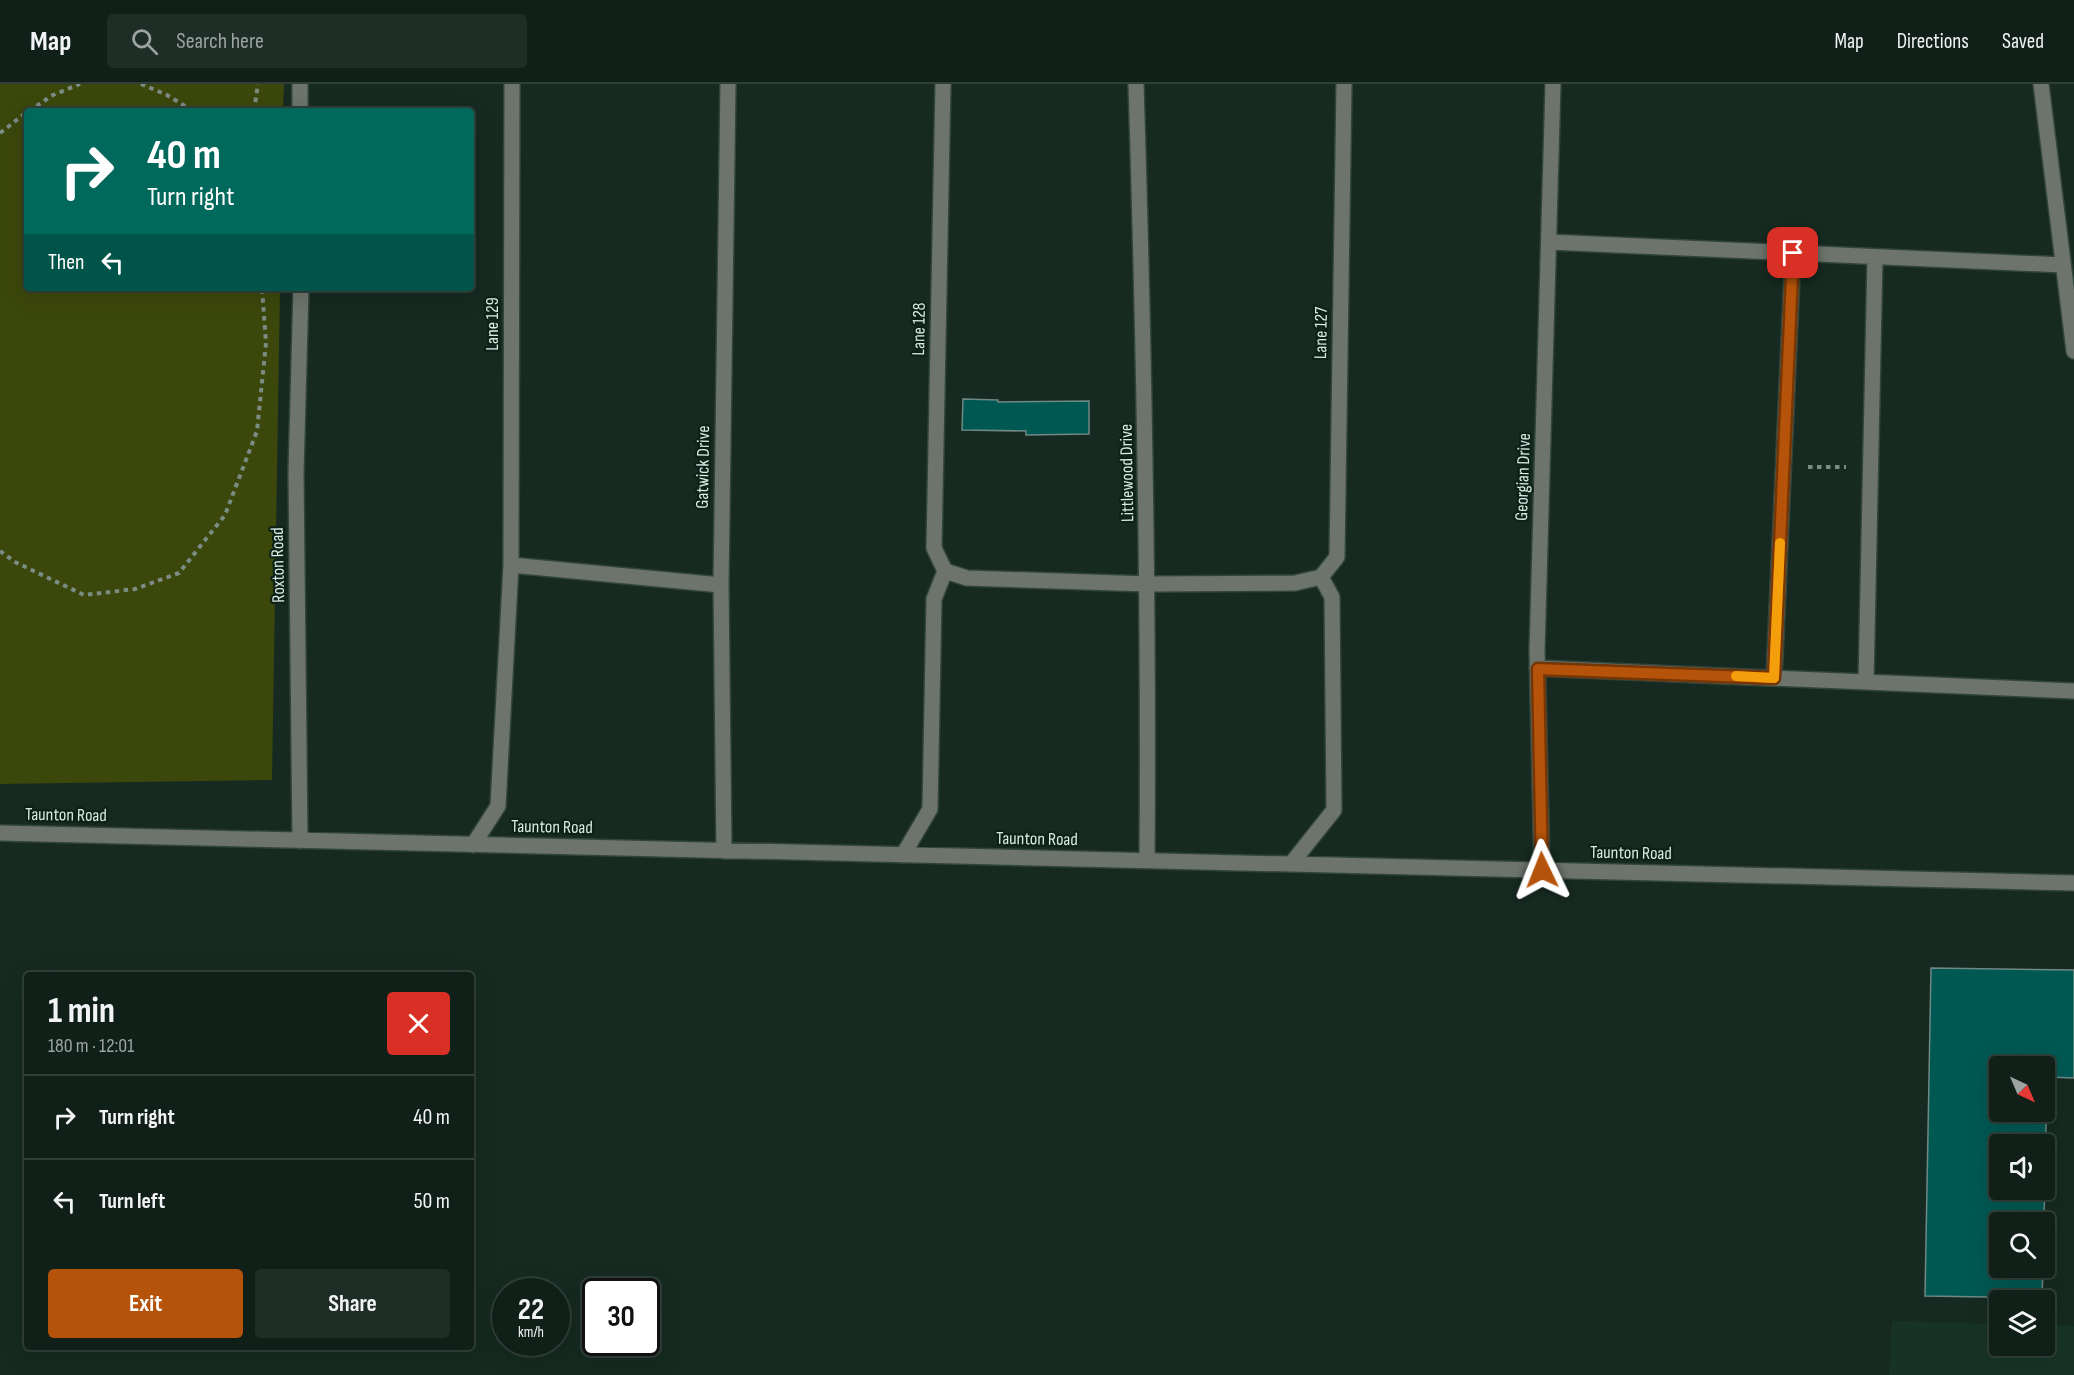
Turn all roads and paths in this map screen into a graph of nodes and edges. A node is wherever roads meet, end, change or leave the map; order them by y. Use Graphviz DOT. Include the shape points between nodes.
graph roads {
  1 [pos="80,84"];
  2 [pos="141,84"];
  3 [pos="258,84"];
  4 [pos="300,84"];
  5 [pos="512,84"];
  6 [pos="728,84"];
  7 [pos="943,84"];
  8 [pos="1136,84"];
  9 [pos="1344,84"];
  10 [pos="1553,84"];
  11 [pos="2041,84"];
  12 [pos="34,108"];
  13 [pos="188,108"];
  14 [pos="254,108"];
  15 [pos="300,108"];
  16 [pos="24,115"];
  17 [pos="0,134"];
  18 [pos="1549,242"];
  19 [pos="1793,253"];
  20 [pos="1875,257"];
  21 [pos="2063,265"];
  22 [pos="262,291"];
  23 [pos="301,291"];
  24 [pos="2074,351"];
  25 [pos="1784,466"];
  26 [pos="1871,468"];
  27 [pos="0,551"];
  28 [pos="511,565"];
  29 [pos="945,571"];
  30 [pos="1321,577"];
  31 [pos="1148,584"];
  32 [pos="721,585"];
  33 [pos="1538,669"];
  34 [pos="1774,678"];
  35 [pos="1866,682"];
  36 [pos="2074,691"];
  37 [pos="0,833"];
  38 [pos="300,841"];
  39 [pos="473,845"];
  40 [pos="724,851"];
  41 [pos="903,855"];
  42 [pos="1148,861"];
  43 [pos="1291,864"];
  44 [pos="1542,870"];
  45 [pos="2074,883"];
  1 -- 12 [label="path" via="53,94"];
  2 -- 13 [label="path"];
  3 -- 14 [label="path"];
  4 -- 15 [label="street"];
  5 -- 28 [label="street, Lane 129"];
  6 -- 32 [label="street, Gatwick Drive"];
  7 -- 29 [label="street, Lane 128" via="934,548"];
  8 -- 31 [label="street, Littlewood Drive"];
  9 -- 30 [label="street, Lane 127" via="1337,556"];
  10 -- 18 [label="street, Georgian Drive"];
  11 -- 21 [label="street"];
  16 -- 17 [label="path"];
  18 -- 19 [label="street"];
  18 -- 33 [label="street, Georgian Drive"];
  19 -- 20 [label="street"];
  19 -- 25 [label="street"];
  20 -- 21 [label="street"];
  20 -- 26 [label="street"];
  21 -- 24 [label="street"];
  22 -- 27 [label="path" via="266,343 257,431 225,515 179,573 135,589 84,595"];
  23 -- 38 [label="street, Roxton Road" via="296,474"];
  25 -- 26 [label="path"];
  25 -- 34 [label="street"];
  26 -- 35 [label="street"];
  28 -- 32 [label="street"];
  28 -- 39 [label="street, Lane 129" via="498,806"];
  29 -- 31 [label="street" via="966,578"];
  29 -- 41 [label="street" via="934,599 930,809"];
  30 -- 31 [label="street" via="1295,583"];
  30 -- 43 [label="street" via="1332,597 1334,810"];
  31 -- 42 [label="street, Littlewood Drive"];
  32 -- 40 [label="street, Gatwick Drive"];
  33 -- 34 [label="street"];
  33 -- 44 [label="street, Georgian Drive"];
  34 -- 35 [label="street"];
  35 -- 36 [label="street"];
  37 -- 38 [label="street, Taunton Road"];
  38 -- 39 [label="street, Taunton Road"];
  39 -- 40 [label="street, Taunton Road"];
  40 -- 41 [label="street, Taunton Road"];
  41 -- 42 [label="street, Taunton Road"];
  42 -- 43 [label="street, Taunton Road"];
  43 -- 44 [label="street, Taunton Road"];
  44 -- 45 [label="street, Taunton Road"];
}
